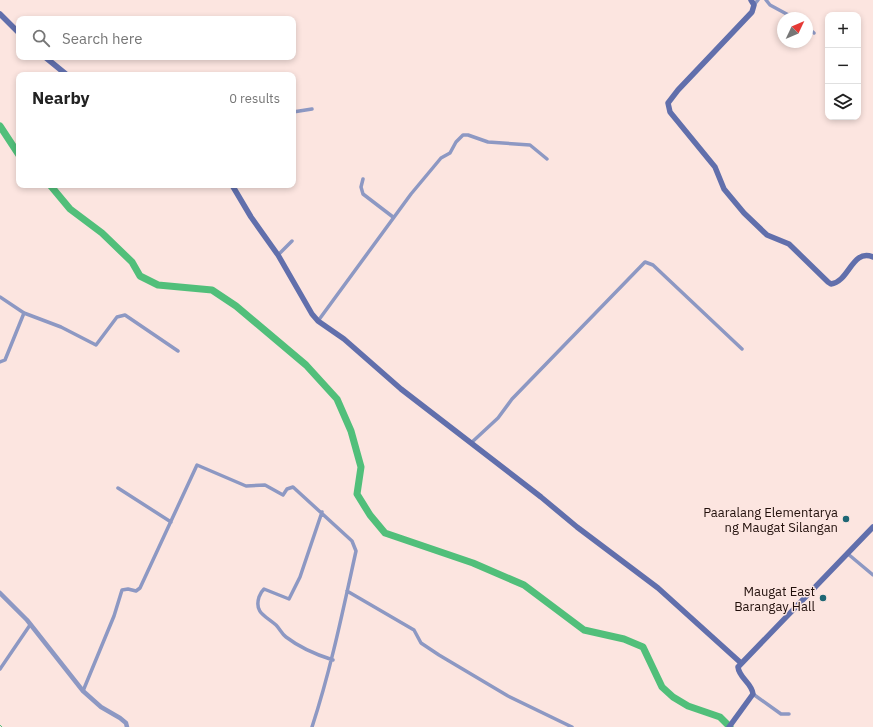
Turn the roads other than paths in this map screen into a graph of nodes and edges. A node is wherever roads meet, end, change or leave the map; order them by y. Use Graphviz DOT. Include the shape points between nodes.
graph roads {
  1 [pos="766,0"];
  2 [pos="754,2"];
  3 [pos="783,12"];
  4 [pos="0,14"];
  5 [pos="16,30"];
  6 [pos="49,60"];
  7 [pos="63,72"];
  8 [pos="312,109"];
  9 [pos="296,112"];
  10 [pos="547,158"];
  11 [pos="364,179"];
  12 [pos="234,188"];
  13 [pos="393,217"];
  14 [pos="292,240"];
  15 [pos="278,255"];
  16 [pos="873,257"];
  17 [pos="0,297"];
  18 [pos="24,313"];
  19 [pos="318,321"];
  20 [pos="742,349"];
  21 [pos="178,351"];
  22 [pos="0,362"];
  23 [pos="471,443"];
  24 [pos="118,488"];
  25 [pos="322,512"];
  26 [pos="171,522"];
  27 [pos="873,527"];
  28 [pos="848,554"];
  29 [pos="873,575"];
  30 [pos="347,591"];
  31 [pos="0,593"];
  32 [pos="30,624"];
  33 [pos="333,660"];
  34 [pos="741,663"];
  35 [pos="0,669"];
  36 [pos="83,691"];
  37 [pos="753,694"];
  38 [pos="789,714"];
  39 [pos="128,727"];
  40 [pos="312,727"];
  41 [pos="572,727"];
  42 [pos="729,727"];
  1 -- 3 [label="street"];
  2 -- 16 [label="main road" via="752,12 674,95 668,103 670,112 715,167 724,190 744,213 767,235 789,244 828,282 837,282 861,256"];
  4 -- 5 [label="main road"];
  6 -- 7 [label="main road"];
  8 -- 9 [label="street"];
  10 -- 13 [label="street" via="530,145 488,142 463,135"];
  11 -- 13 [label="street" via="362,194"];
  12 -- 15 [label="main road" via="251,218"];
  13 -- 19 [label="street"];
  14 -- 15 [label="street"];
  15 -- 19 [label="main road"];
  17 -- 18 [label="street"];
  18 -- 21 [label="street" via="61,327 96,345 116,317 125,315"];
  18 -- 22 [label="street" via="5,360"];
  19 -- 23 [label="main road" via="344,339 401,389"];
  20 -- 23 [label="street" via="653,265 645,262 512,399 498,418"];
  23 -- 34 [label="main road" via="658,588"];
  24 -- 26 [label="street"];
  25 -- 26 [label="street" via="294,487 287,489 283,495 265,485 246,486 197,465"];
  25 -- 30 [label="street" via="352,541 356,551"];
  25 -- 33 [label="street" via="309,552 289,599 264,590 261,591 258,609 285,637"];
  26 -- 36 [label="street" via="140,588 136,591 122,590"];
  27 -- 28 [label="main road"];
  28 -- 29 [label="street"];
  28 -- 34 [label="main road"];
  30 -- 33 [label="street"];
  30 -- 41 [label="street" via="414,630 421,643 439,655 508,696"];
  31 -- 32 [label="street"];
  32 -- 35 [label="street"];
  32 -- 36 [label="street"];
  33 -- 40 [label="street"];
  34 -- 37 [label="main road" via="738,670 752,687"];
  36 -- 39 [label="street" via="101,707 120,718"];
  37 -- 38 [label="street" via="782,714"];
  37 -- 42 [label="main road"];
}
